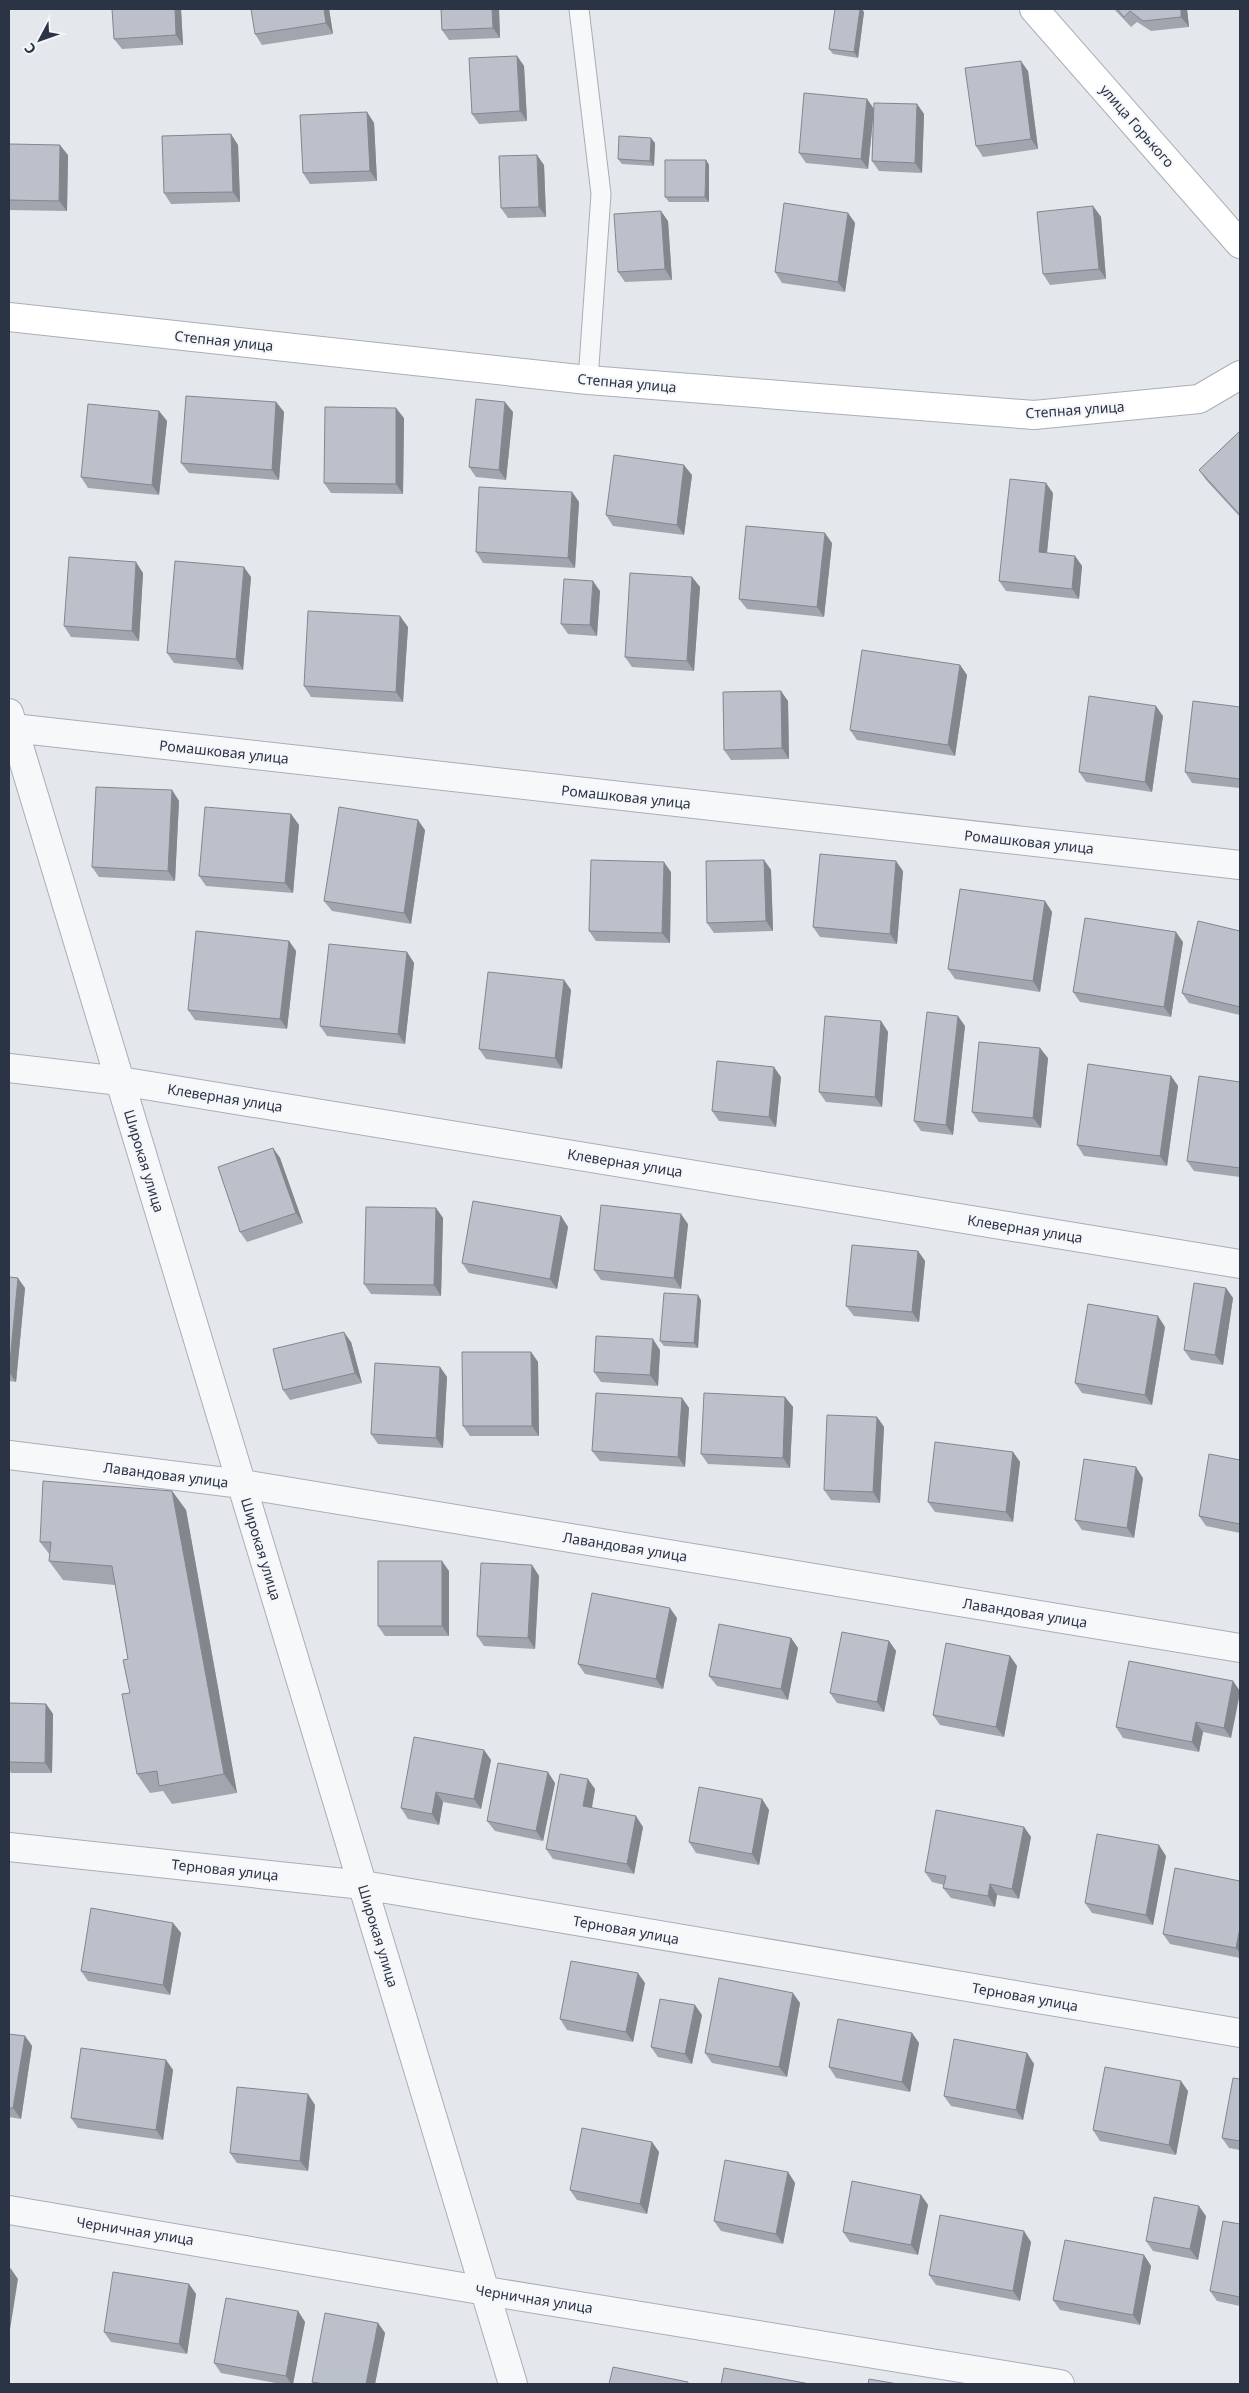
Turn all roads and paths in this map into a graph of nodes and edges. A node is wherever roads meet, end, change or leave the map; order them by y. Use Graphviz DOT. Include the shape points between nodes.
graph roads {
  1 [pos="579,9"];
  2 [pos="1034,9"];
  3 [pos="1240,244"];
  4 [pos="9,318"];
  5 [pos="1240,376"];
  6 [pos="588,380"];
  7 [pos="11,720"];
  8 [pos="1240,866"];
  9 [pos="9,1068"];
  10 [pos="120,1081"];
  11 [pos="1240,1264"];
  12 [pos="9,1455"];
  13 [pos="242,1484"];
  14 [pos="1240,1648"];
  15 [pos="9,1847"];
  16 [pos="363,1885"];
  17 [pos="1240,2033"];
  18 [pos="9,2210"];
  19 [pos="486,2291"];
  20 [pos="513,2384"];
  21 [pos="1060,2384"];
  1 -- 6 [label="lane" via="601,194"];
  2 -- 3 [label="street, улица Горького"];
  4 -- 6 [label="street, Степная улица"];
  5 -- 6 [label="street, Степная улица" via="1198,399 1034,415"];
  7 -- 8 [label="street, Ромашковая улица"];
  7 -- 10 [label="street, Широкая улица"];
  9 -- 10 [label="street, Клеверная улица"];
  10 -- 11 [label="street, Клеверная улица"];
  10 -- 13 [label="street, Широкая улица"];
  12 -- 13 [label="street, Лавандовая улица"];
  13 -- 14 [label="street, Лавандовая улица"];
  13 -- 16 [label="street, Широкая улица"];
  15 -- 16 [label="street, Терновая улица"];
  16 -- 17 [label="street, Терновая улица"];
  16 -- 19 [label="street, Широкая улица"];
  18 -- 19 [label="street, Черничная улица"];
  19 -- 20 [label="street, Широкая улица"];
  19 -- 21 [label="street, Черничная улица"];
}
